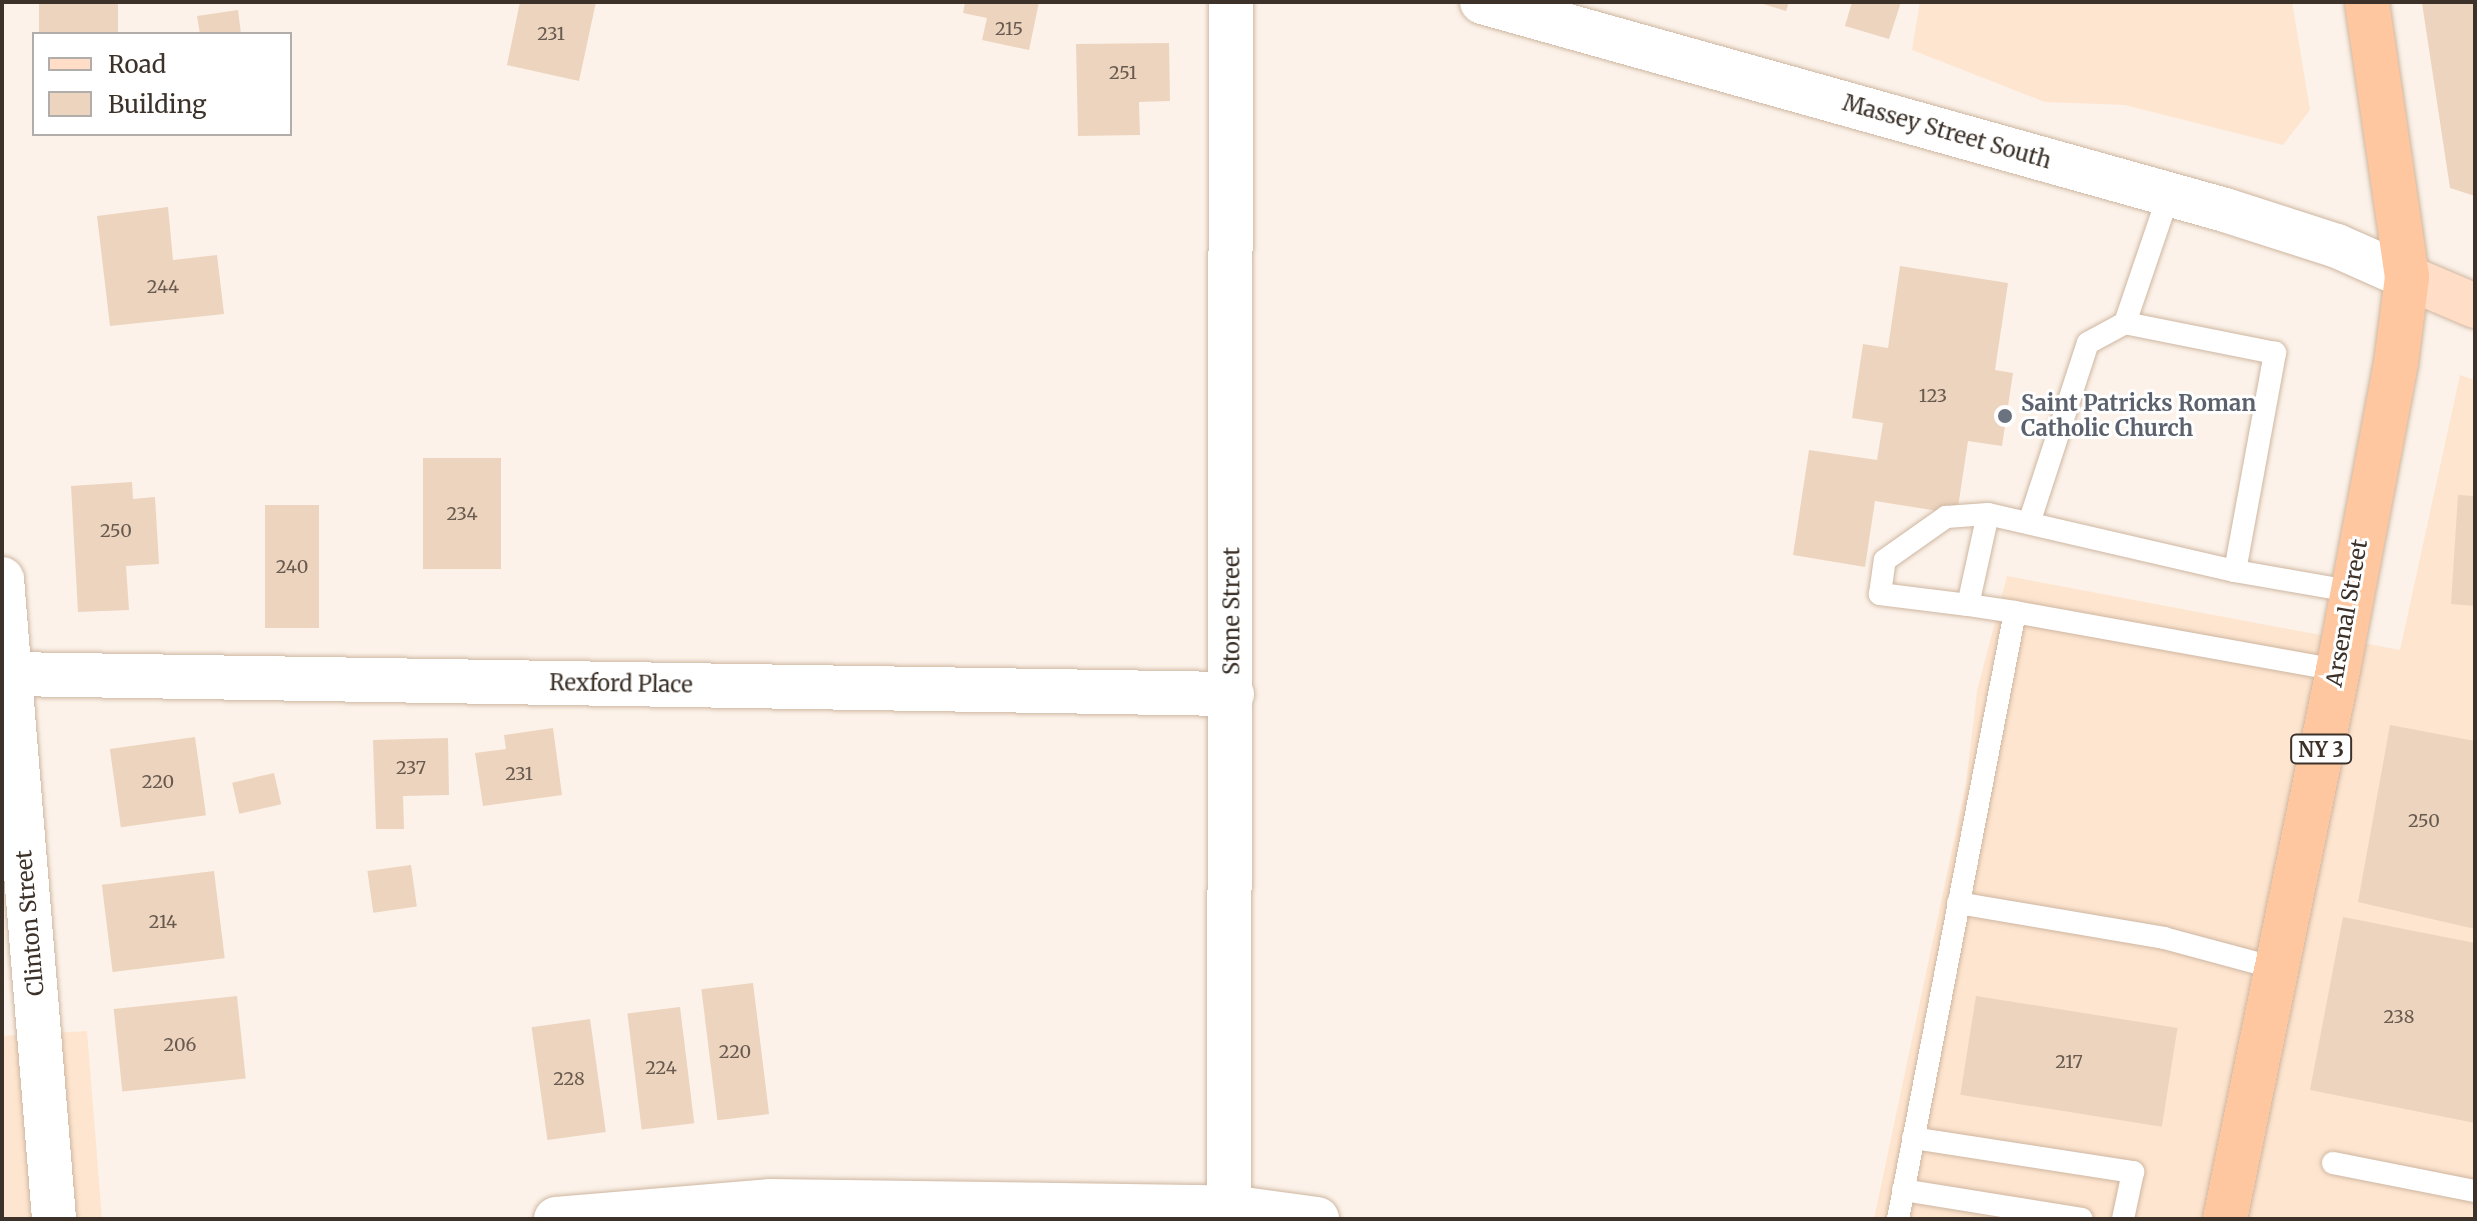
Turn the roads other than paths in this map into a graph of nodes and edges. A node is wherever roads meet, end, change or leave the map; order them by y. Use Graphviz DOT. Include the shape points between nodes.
graph roads {
  1 [pos="1231,2"];
  2 [pos="1482,2"];
  3 [pos="2367,2"];
  4 [pos="2169,194"];
  5 [pos="2407,277"];
  6 [pos="2475,306"];
  7 [pos="2125,323"];
  8 [pos="1988,514"];
  9 [pos="2029,523"];
  10 [pos="2235,571"];
  11 [pos="2,579"];
  12 [pos="2350,591"];
  13 [pos="1968,605"];
  14 [pos="2015,612"];
  15 [pos="2338,670"];
  16 [pos="10,674"];
  17 [pos="1232,694"];
  18 [pos="1958,903"];
  19 [pos="2275,968"];
  20 [pos="1913,1138"];
  21 [pos="2333,1163"];
  22 [pos="1903,1190"];
  23 [pos="2475,1191"];
  24 [pos="1229,1213"];
  25 [pos="54,1219"];
  26 [pos="556,1219"];
  27 [pos="1317,1219"];
  28 [pos="1898,1219"];
  29 [pos="2082,1219"];
  30 [pos="2123,1219"];
  31 [pos="2225,1219"];
  1 -- 17 [label="street, Stone Street"];
  2 -- 4 [label="street, Massey Street South"];
  3 -- 5 [label="highway, Arsenal Street / NY 3"];
  4 -- 5 [label="street, Massey Street South" via="2337,246"];
  4 -- 7 [label="lane"];
  5 -- 6 [label="main road"];
  5 -- 12 [label="highway, Arsenal Street / NY 3" via="2396,363"];
  7 -- 9 [label="lane" via="2088,343"];
  7 -- 10 [label="lane" via="2275,353"];
  8 -- 9 [label="lane"];
  8 -- 13 [label="lane"];
  8 -- 13 [label="lane" via="1946,517 1885,560 1880,594"];
  9 -- 10 [label="lane"];
  10 -- 12 [label="lane"];
  11 -- 16 [label="street, Clinton Street"];
  12 -- 15 [label="highway, Arsenal Street / NY 3"];
  13 -- 14 [label="lane"];
  14 -- 15 [label="lane"];
  14 -- 18 [label="lane"];
  15 -- 19 [label="highway, Arsenal Street / NY 3"];
  16 -- 17 [label="street, Rexford Place"];
  16 -- 25 [label="street, Clinton Street"];
  17 -- 24 [label="street, Stone Street"];
  18 -- 19 [label="lane" via="2164,938"];
  18 -- 20 [label="lane"];
  19 -- 31 [label="highway, Arsenal Street / NY 3"];
  20 -- 22 [label="lane"];
  20 -- 30 [label="lane" via="2133,1172"];
  21 -- 23 [label="lane"];
  22 -- 28 [label="lane"];
  22 -- 29 [label="lane"];
  24 -- 26 [label="street" via="771,1201"];
  24 -- 27 [label="street"];
}
